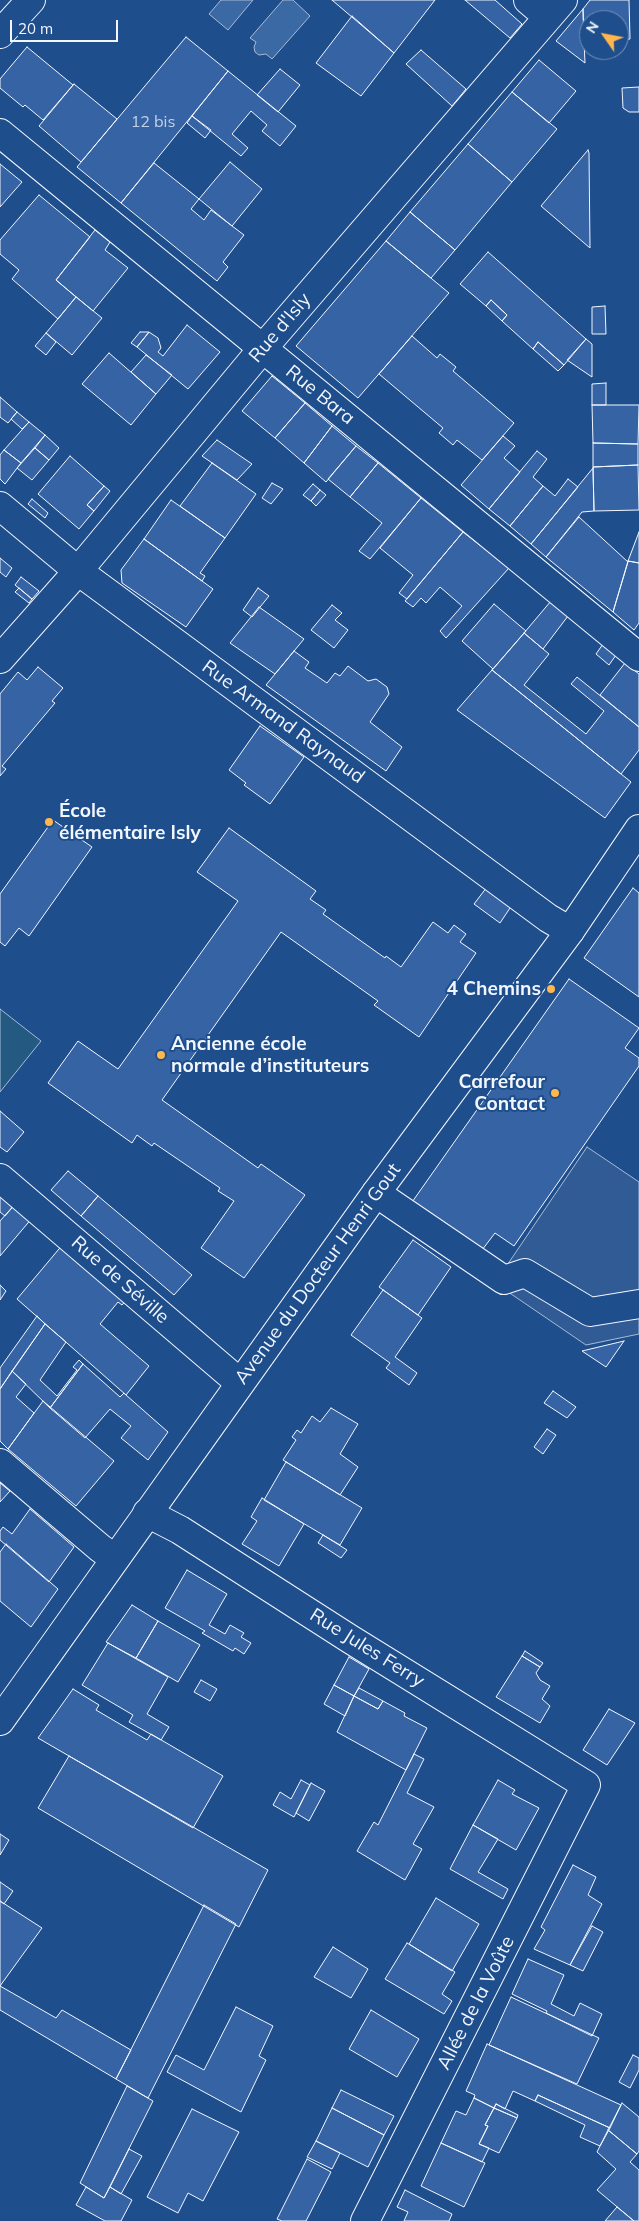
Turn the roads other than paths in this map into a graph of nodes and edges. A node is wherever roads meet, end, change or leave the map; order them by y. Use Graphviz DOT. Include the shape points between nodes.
graph roads {
  1 [pos="31,0"];
  2 [pos="546,6"];
  3 [pos="0,34"];
  4 [pos="0,133"];
  5 [pos="263,348"];
  6 [pos="0,506"];
  7 [pos="78,571"];
  8 [pos="639,657"];
  9 [pos="0,659"];
  10 [pos="639,829"];
  11 [pos="570,931"];
  12 [pos="0,1178"];
  13 [pos="376,1194"];
  14 [pos="639,1304"];
  15 [pos="240,1383"];
  16 [pos="0,1463"];
  17 [pos="147,1513"];
  18 [pos="114,1558"];
  19 [pos="0,1721"];
  20 [pos="586,1785"];
  21 [pos="365,2221"];
  1 -- 3 [label="street"];
  2 -- 5 [label="street, Rue d'Isly"];
  4 -- 5 [label="street, Rue Bara"];
  5 -- 7 [label="street, Rue d'Isly"];
  5 -- 8 [label="street, Rue Bara"];
  6 -- 7 [label="street, Rue Armand Raynaud"];
  7 -- 9 [label="street, Rue d'Isly"];
  7 -- 11 [label="street, Rue Armand Raynaud"];
  10 -- 11 [label="street, Avenue du Docteur Henri Gout"];
  11 -- 13 [label="street, Avenue du Docteur Henri Gout"];
  12 -- 15 [label="street, Rue de Séville"];
  13 -- 14 [label="street" via="504,1280 525,1273 590,1312"];
  13 -- 15 [label="street, Avenue du Docteur Henri Gout"];
  15 -- 17 [label="street, Avenue du Docteur Henri Gout"];
  16 -- 18 [label="street"];
  17 -- 18 [label="street, Avenue du Docteur Henri Gout"];
  17 -- 20 [label="street, Rue Jules Ferry" via="180,1530"];
  18 -- 19 [label="street, Avenue du Docteur Henri Gout"];
  20 -- 21 [label="street, Allée de la Voûte"];
}
